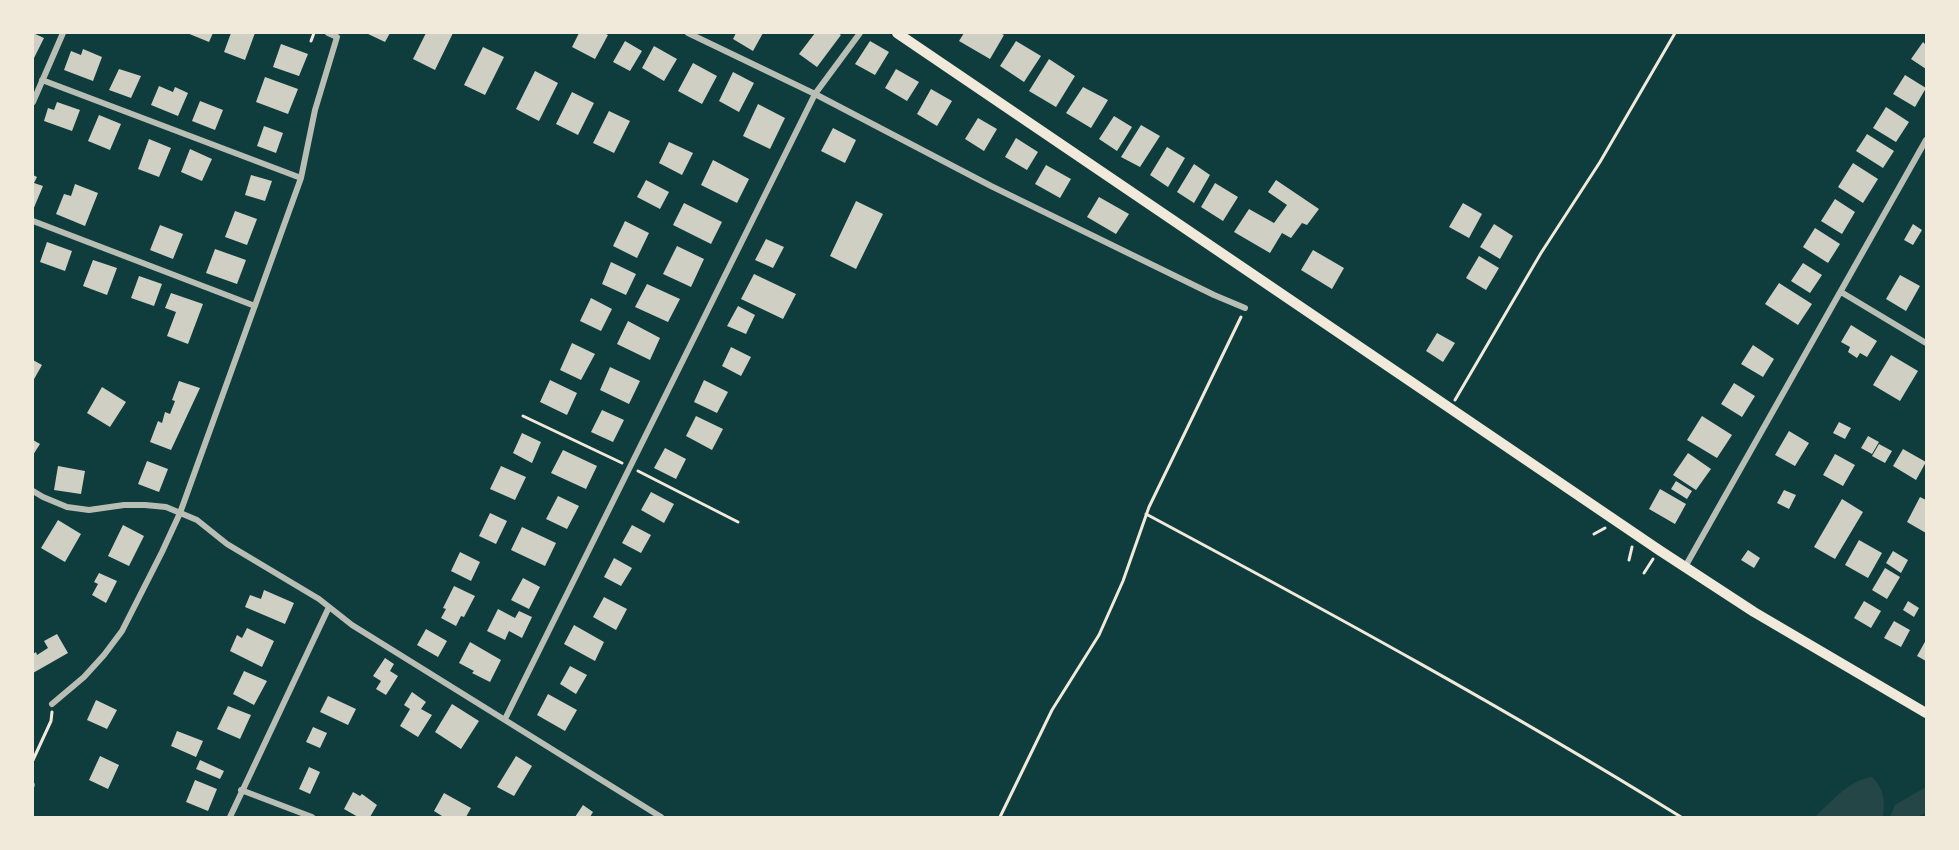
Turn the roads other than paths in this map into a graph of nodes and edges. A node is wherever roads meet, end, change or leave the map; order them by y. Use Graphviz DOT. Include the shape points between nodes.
graph roads {
  1 [pos="63,33"];
  2 [pos="327,33"];
  3 [pos="688,33"];
  4 [pos="860,33"];
  5 [pos="897,33"];
  6 [pos="338,35"];
  7 [pos="42,80"];
  8 [pos="815,94"];
  9 [pos="33,102"];
  10 [pos="1926,140"];
  11 [pos="301,178"];
  12 [pos="33,221"];
  13 [pos="1841,292"];
  14 [pos="255,306"];
  15 [pos="1245,308"];
  16 [pos="1926,343"];
  17 [pos="33,491"];
  18 [pos="180,513"];
  19 [pos="1685,567"];
  20 [pos="329,607"];
  21 [pos="52,705"];
  22 [pos="1926,712"];
  23 [pos="505,719"];
  24 [pos="242,790"];
  25 [pos="230,817"];
  26 [pos="312,817"];
  27 [pos="661,817"];
  1 -- 7 [label="street"];
  2 -- 6 [label="street"];
  3 -- 8 [label="street"];
  4 -- 8 [label="street"];
  5 -- 19 [label="main road"];
  6 -- 11 [label="street" via="315,110"];
  7 -- 9 [label="street"];
  7 -- 11 [label="street"];
  8 -- 15 [label="street" via="991,186"];
  8 -- 23 [label="street"];
  10 -- 13 [label="street"];
  11 -- 14 [label="street"];
  12 -- 14 [label="street"];
  13 -- 16 [label="street"];
  13 -- 19 [label="street"];
  14 -- 18 [label="street"];
  17 -- 18 [label="street" via="67,507 89,510 146,505"];
  18 -- 20 [label="street" via="197,520"];
  18 -- 21 [label="street" via="122,631 84,677"];
  19 -- 22 [label="main road"];
  20 -- 23 [label="street"];
  20 -- 24 [label="street"];
  23 -- 27 [label="street"];
  24 -- 25 [label="street"];
  24 -- 26 [label="street"];
}
